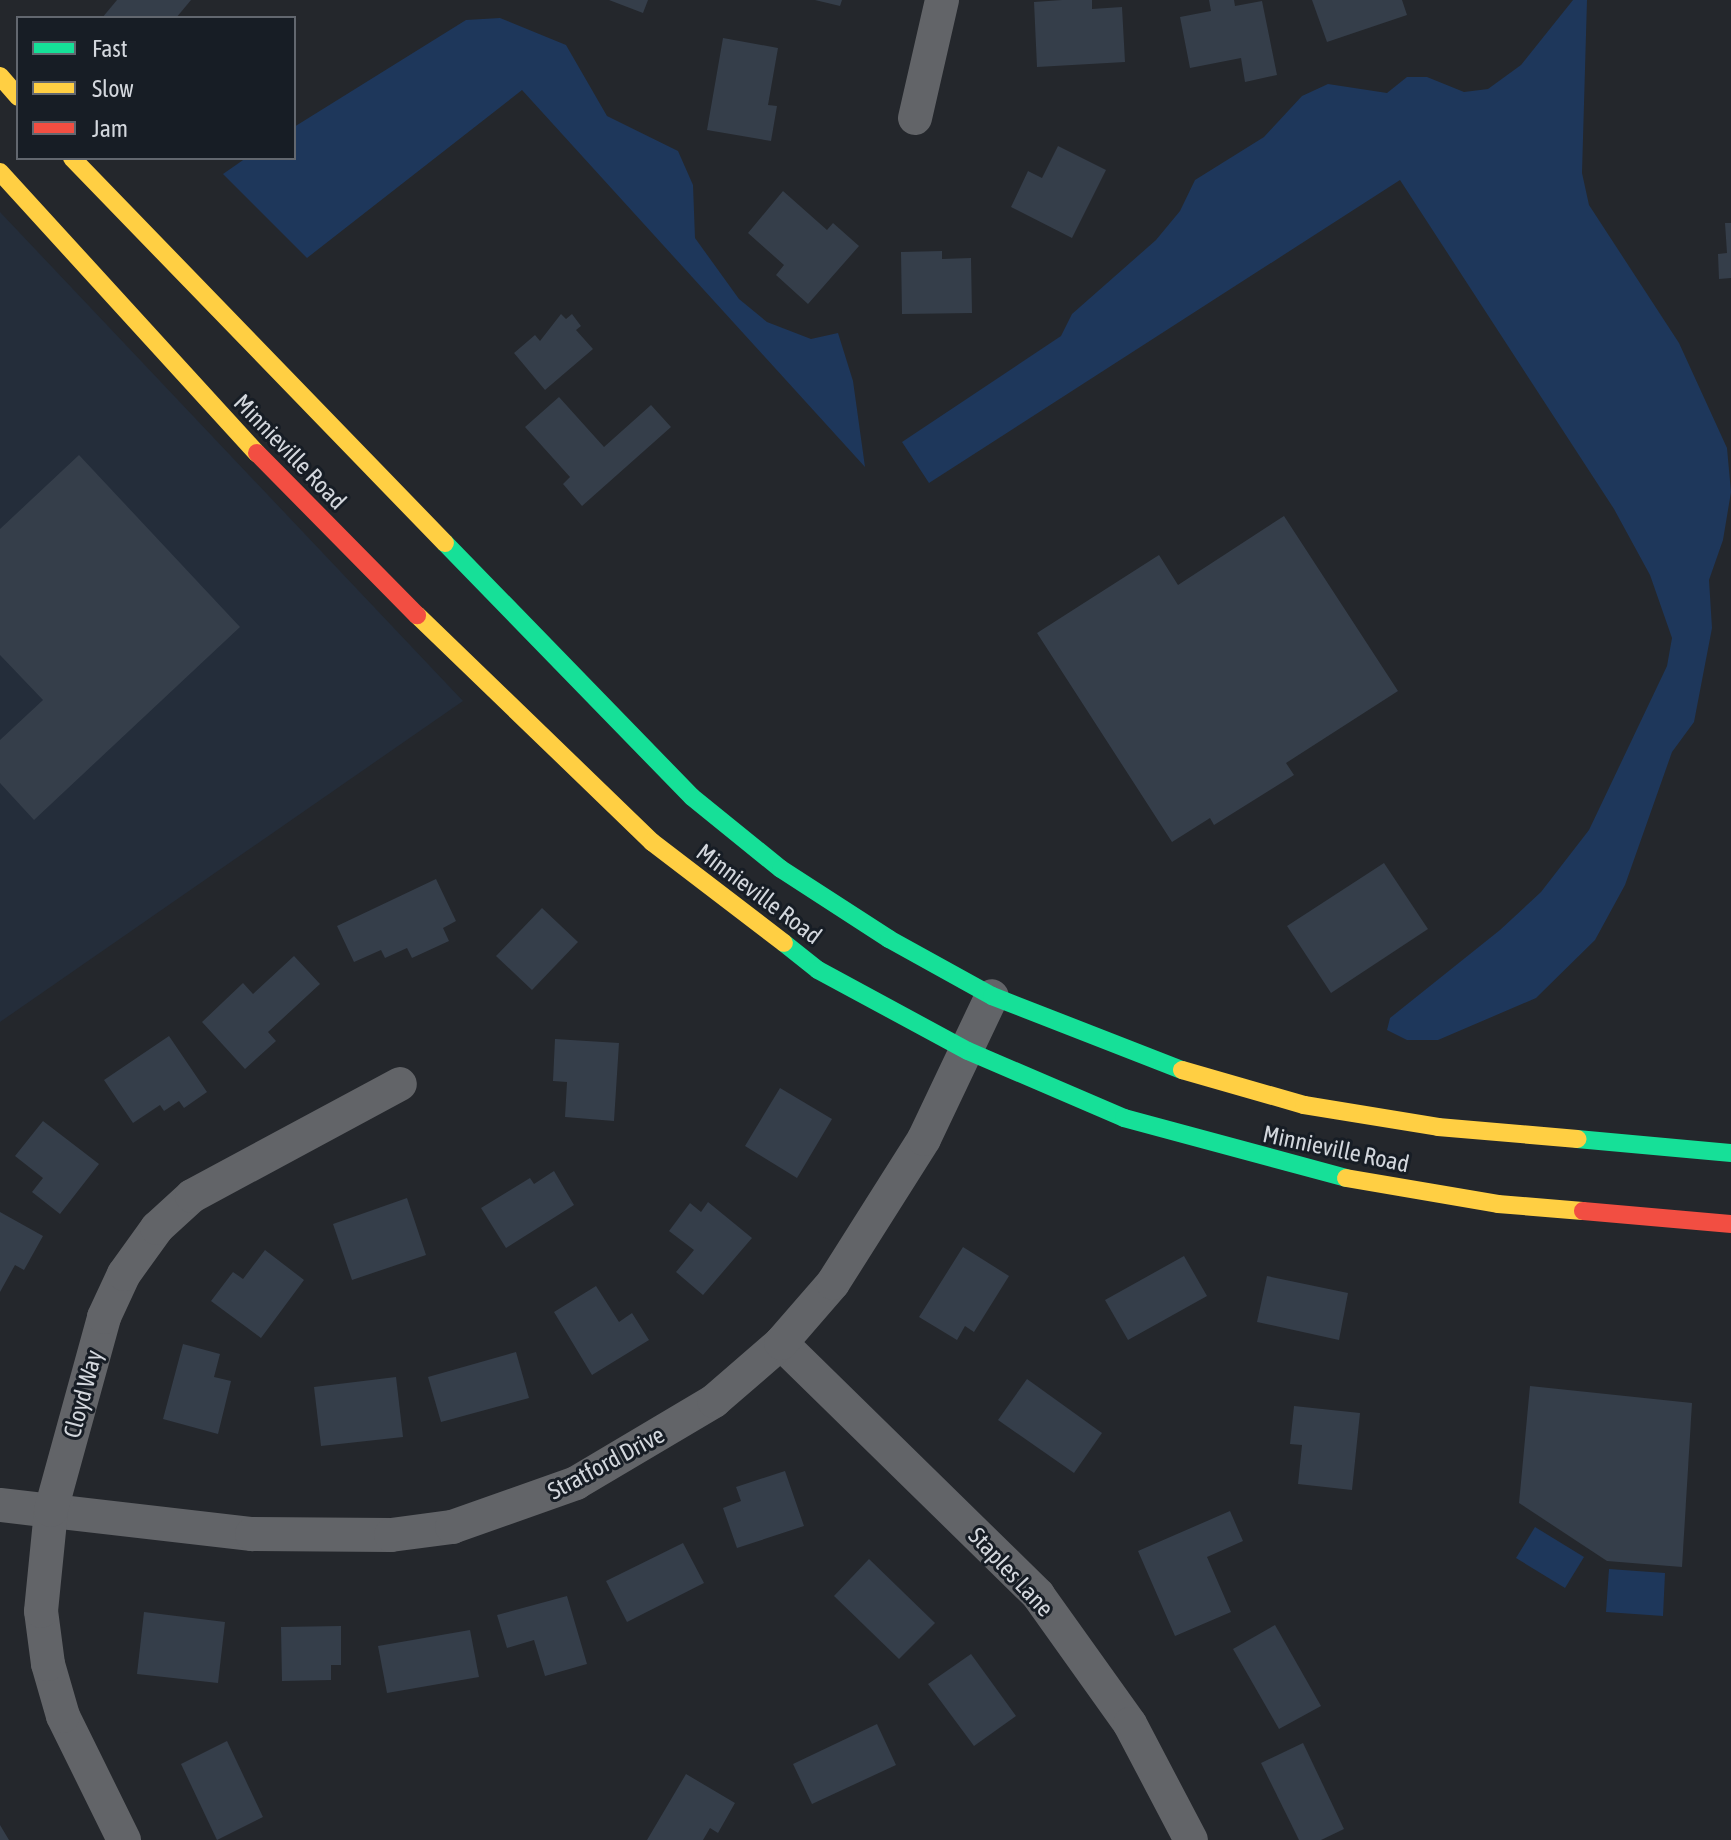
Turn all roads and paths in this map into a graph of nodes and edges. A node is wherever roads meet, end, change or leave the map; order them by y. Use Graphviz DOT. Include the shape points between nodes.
graph roads {
  1 [pos="942,0"];
  2 [pos="0,76"];
  3 [pos="16,95"];
  4 [pos="915,118"];
  5 [pos="74,160"];
  6 [pos="0,172"];
  7 [pos="992,996"];
  8 [pos="968,1051"];
  9 [pos="400,1084"];
  10 [pos="1731,1153"];
  11 [pos="1731,1224"];
  12 [pos="781,1343"];
  13 [pos="0,1505"];
  14 [pos="51,1510"];
  15 [pos="124,1840"];
  16 [pos="1191,1840"];
  1 -- 4 [label="street"];
  2 -- 3 [label="main road"];
  5 -- 7 [label="main road, Minnieville Road" via="692,797 781,869 889,939"];
  6 -- 8 [label="main road, Minnieville Road" via="213,408 442,641 652,842 818,970"];
  7 -- 8 [label="street, Stratford Drive"];
  7 -- 10 [label="main road, Minnieville Road" via="1156,1063 1304,1105 1438,1127"];
  8 -- 11 [label="main road, Minnieville Road" via="1124,1118 1303,1169 1498,1204"];
  8 -- 12 [label="street, Stratford Drive" via="883,1207 833,1283"];
  9 -- 14 [label="street, Cloyd Way" via="223,1175 157,1228 124,1274 104,1317"];
  12 -- 14 [label="street, Stratford Drive" via="714,1401 644,1447 561,1489 452,1527 391,1535 280,1535"];
  12 -- 16 [label="street, Staples Lane" via="1038,1595 1130,1724"];
  13 -- 14 [label="street, Stratford Drive"];
  14 -- 15 [label="street, Cloyd Way" via="41,1611 48,1664 63,1716"];
}
